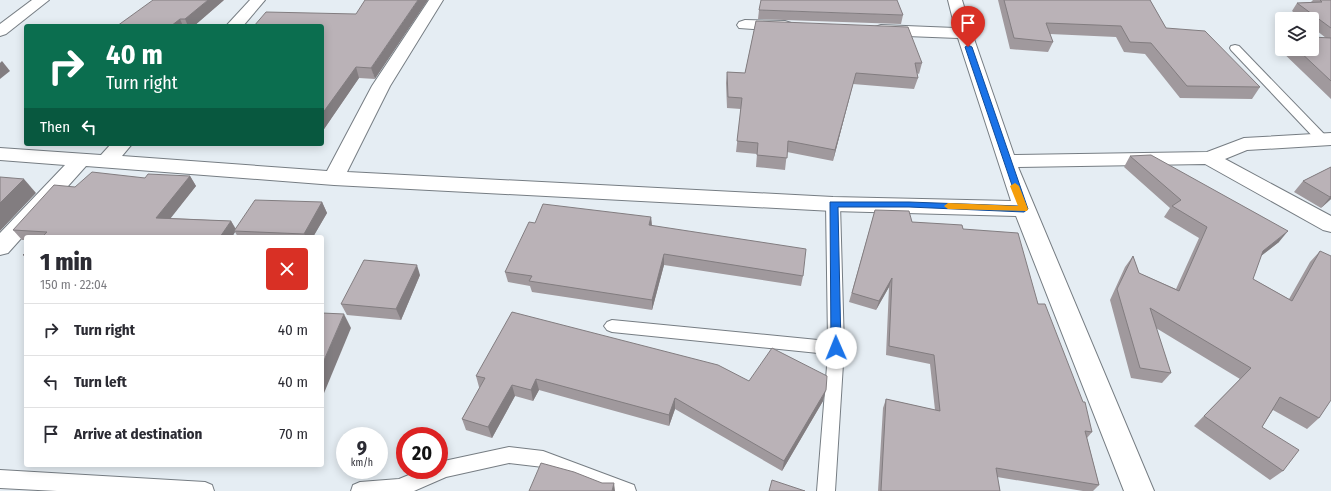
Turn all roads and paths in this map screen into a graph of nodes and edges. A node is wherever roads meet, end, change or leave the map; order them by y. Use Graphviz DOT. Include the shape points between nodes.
graph roads {
  1 [pos="42,0"];
  2 [pos="258,0"];
  3 [pos="436,0"];
  4 [pos="955,0"];
  5 [pos="236,24"];
  6 [pos="745,25"];
  7 [pos="800,27"];
  8 [pos="862,29"];
  9 [pos="0,31"];
  10 [pos="964,33"];
  11 [pos="1235,48"];
  12 [pos="1326,139"];
  13 [pos="120,146"];
  14 [pos="0,154"];
  15 [pos="1209,158"];
  16 [pos="81,160"];
  17 [pos="106,162"];
  18 [pos="1007,162"];
  19 [pos="334,178"];
  20 [pos="833,204"];
  21 [pos="1024,209"];
  22 [pos="1331,225"];
  23 [pos="0,247"];
  24 [pos="612,326"];
  25 [pos="836,348"];
  26 [pos="0,479"];
  27 [pos="205,491"];
  28 [pos="360,491"];
  29 [pos="627,491"];
  30 [pos="826,491"];
  31 [pos="1139,491"];
  1 -- 9 [label="street"];
  2 -- 5 [label="street"];
  3 -- 19 [label="street" via="390,71 348,146"];
  4 -- 10 [label="street"];
  6 -- 7 [label="street"];
  8 -- 10 [label="street"];
  10 -- 18 [label="street"];
  11 -- 12 [label="lane"];
  12 -- 15 [label="street" via="1244,144"];
  13 -- 17 [label="street"];
  14 -- 16 [label="street"];
  15 -- 18 [label="street"];
  15 -- 22 [label="street"];
  16 -- 17 [label="street"];
  16 -- 23 [label="street"];
  17 -- 19 [label="street"];
  18 -- 21 [label="street"];
  19 -- 20 [label="street"];
  20 -- 21 [label="street"];
  20 -- 25 [label="lane"];
  21 -- 31 [label="street"];
  24 -- 25 [label="lane"];
  25 -- 30 [label="lane"];
  26 -- 27 [label="lane"];
  28 -- 29 [label="lane" via="400,488 444,469 509,456 543,459"];
}
